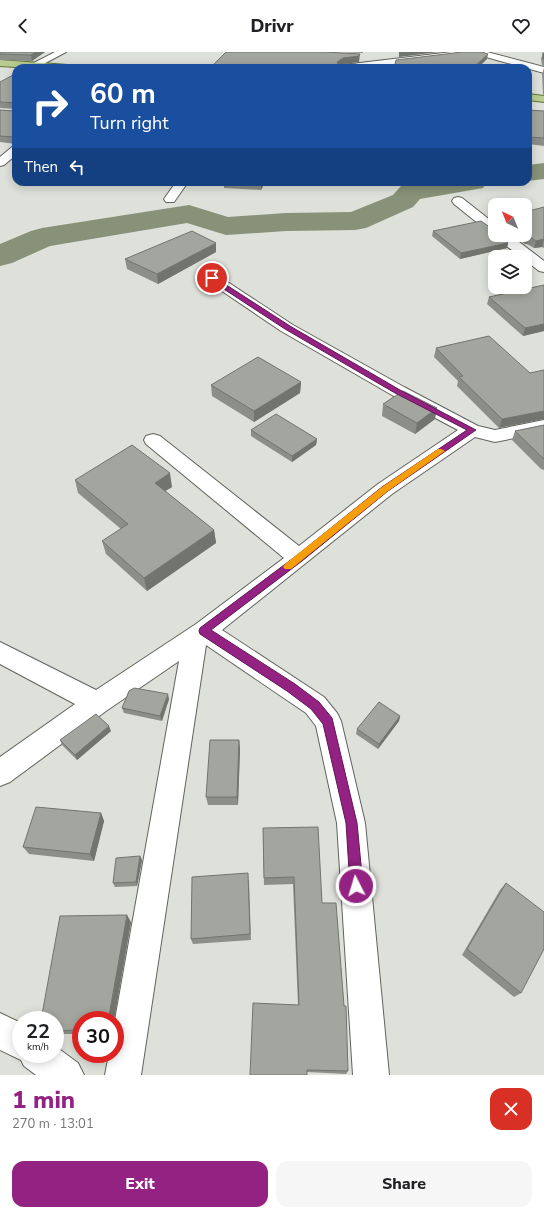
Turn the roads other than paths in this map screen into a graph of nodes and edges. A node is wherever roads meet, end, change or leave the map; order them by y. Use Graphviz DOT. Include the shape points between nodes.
graph roads {
  1 [pos="62,52"];
  2 [pos="473,52"];
  3 [pos="477,52"];
  4 [pos="363,56"];
  5 [pos="414,60"];
  6 [pos="0,62"];
  7 [pos="13,64"];
  8 [pos="38,64"];
  9 [pos="343,64"];
  10 [pos="522,64"];
  11 [pos="532,67"];
  12 [pos="0,70"];
  13 [pos="544,70"];
  14 [pos="12,71"];
  15 [pos="532,97"];
  16 [pos="544,98"];
  17 [pos="532,106"];
  18 [pos="544,107"];
  19 [pos="12,152"];
  20 [pos="0,163"];
  21 [pos="179,186"];
  22 [pos="170,199"];
  23 [pos="458,202"];
  24 [pos="488,225"];
  25 [pos="511,242"];
  26 [pos="544,268"];
  27 [pos="212,278"];
  28 [pos="544,426"];
  29 [pos="472,430"];
  30 [pos="153,440"];
  31 [pos="299,558"];
  32 [pos="199,634"];
  33 [pos="0,652"];
  34 [pos="97,703"];
  35 [pos="0,773"];
  36 [pos="0,1030"];
  37 [pos="12,1037"];
  38 [pos="49,1063"];
  39 [pos="66,1075"];
  40 [pos="123,1075"];
  41 [pos="372,1075"];
  1 -- 8 [label="street"];
  2 -- 5 [label="street"];
  3 -- 10 [label="street"];
  4 -- 5 [label="street"];
  5 -- 9 [label="street"];
  6 -- 7 [label="main road"];
  11 -- 13 [label="street"];
  12 -- 14 [label="main road"];
  15 -- 16 [label="main road"];
  17 -- 18 [label="main road"];
  19 -- 20 [label="street"];
  21 -- 22 [label="street"];
  23 -- 24 [label="street"];
  25 -- 26 [label="street"];
  27 -- 29 [label="street" via="287,328"];
  28 -- 29 [label="street" via="495,436"];
  29 -- 31 [label="street" via="385,489"];
  30 -- 31 [label="street"];
  31 -- 32 [label="street"];
  32 -- 34 [label="street"];
  32 -- 40 [label="street"];
  32 -- 41 [label="street" via="291,688 315,706 328,721 352,823"];
  33 -- 34 [label="street"];
  34 -- 35 [label="street"];
  36 -- 37 [label="street"];
  38 -- 39 [label="street"];
}
